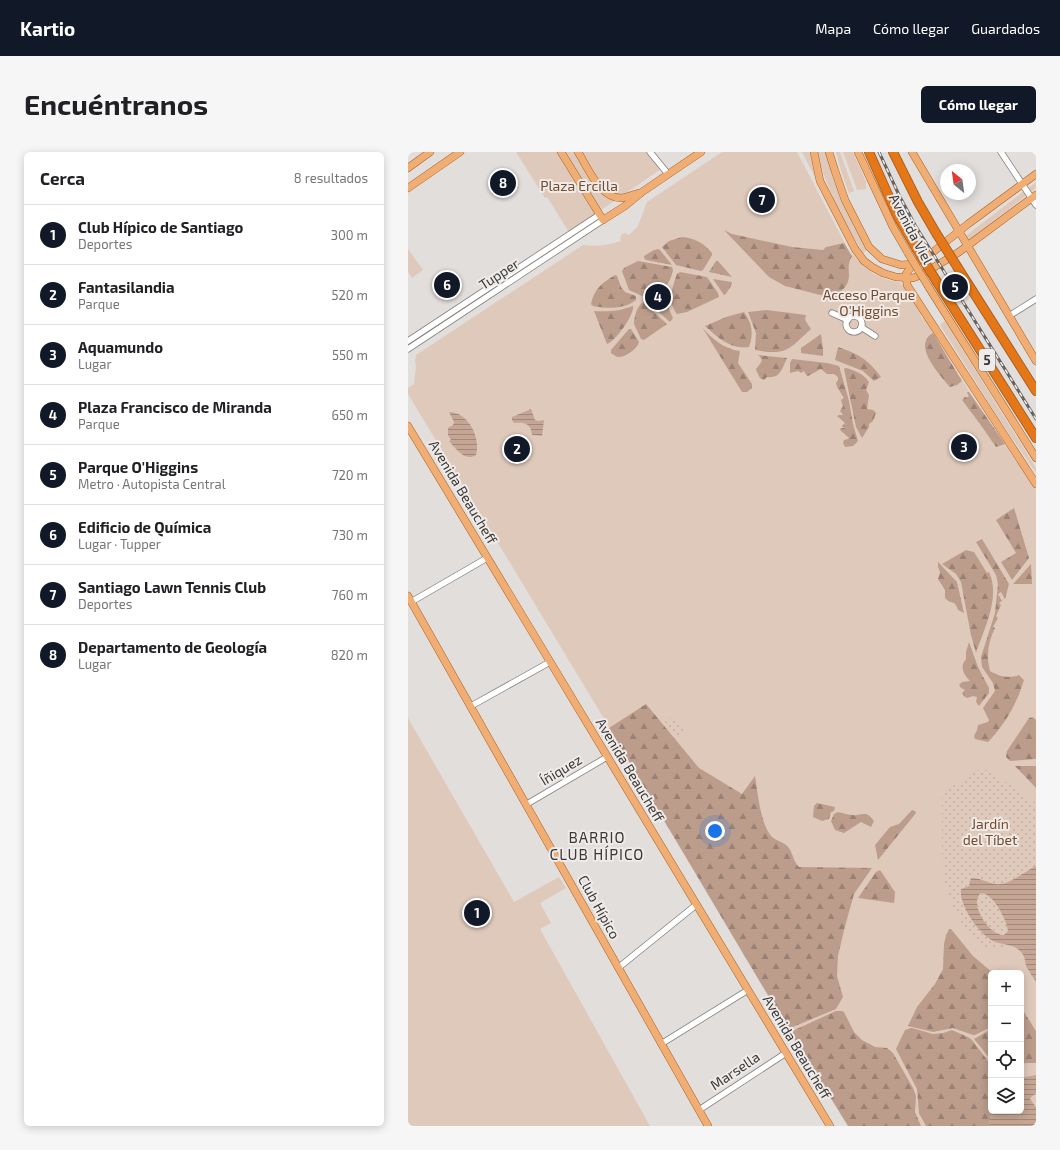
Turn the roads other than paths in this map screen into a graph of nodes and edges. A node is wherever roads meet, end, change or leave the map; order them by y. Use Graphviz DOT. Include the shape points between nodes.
graph roads {
  1 [pos="460,152"];
  2 [pos="561,152"];
  3 [pos="578,152"];
  4 [pos="650,152"];
  5 [pos="701,152"];
  6 [pos="814,152"];
  7 [pos="829,152"];
  8 [pos="858,152"];
  9 [pos="869,152"];
  10 [pos="893,152"];
  11 [pos="912,152"];
  12 [pos="1001,152"];
  13 [pos="425,153"];
  14 [pos="408,168"];
  15 [pos="668,174"];
  16 [pos="1036,174"];
  17 [pos="1022,184"];
  18 [pos="408,188"];
  19 [pos="642,192"];
  20 [pos="1034,197"];
  21 [pos="1036,205"];
  22 [pos="601,218"];
  23 [pos="959,232"];
  24 [pos="967,246"];
  25 [pos="913,264"];
  26 [pos="906,278"];
  27 [pos="1036,299"];
  28 [pos="832,313"];
  29 [pos="1009,316"];
  30 [pos="848,320"];
  31 [pos="861,327"];
  32 [pos="875,336"];
  33 [pos="408,341"];
  34 [pos="408,349"];
  35 [pos="1036,361"];
  36 [pos="1036,391"];
  37 [pos="408,426"];
  38 [pos="1036,438"];
  39 [pos="1036,458"];
  40 [pos="1036,484"];
  41 [pos="487,558"];
  42 [pos="410,599"];
  43 [pos="550,662"];
  44 [pos="471,706"];
  45 [pos="607,756"];
  46 [pos="527,804"];
  47 [pos="696,905"];
  48 [pos="618,968"];
  49 [pos="748,990"];
  50 [pos="661,1044"];
  51 [pos="786,1053"];
  52 [pos="699,1110"];
  53 [pos="708,1126"];
  54 [pos="830,1126"];
  1 -- 18 [label="main road"];
  2 -- 22 [label="main road"];
  3 -- 19 [label="main road" via="607,194 622,198"];
  4 -- 15 [label="street"];
  5 -- 15 [label="main road"];
  6 -- 26 [label="main road" via="820,181 859,256 876,270"];
  7 -- 25 [label="main road" via="846,200 869,247 878,256 891,262"];
  8 -- 39 [label="main road, Avenida Viel, bridge" via="908,253"];
  9 -- 38 [label="highway, 5, bridge" via="898,217 916,248"];
  10 -- 36 [label="highway, 5, bridge" via="936,233"];
  11 -- 23 [label="main road"];
  12 -- 17 [label="street"];
  13 -- 14 [label="main road"];
  15 -- 19 [label="main road"];
  16 -- 17 [label="main road"];
  17 -- 20 [label="street"];
  17 -- 23 [label="main road"];
  19 -- 22 [label="main road" via="625,206"];
  20 -- 21 [label="street"];
  20 -- 24 [label="main road"];
  22 -- 33 [label="street, Tupper"];
  22 -- 34 [label="street, Tupper"];
  23 -- 24 [label="main road"];
  23 -- 25 [label="main road" via="932,254"];
  24 -- 26 [label="main road" via="923,274"];
  24 -- 29 [label="main road"];
  25 -- 26 [label="main road"];
  26 -- 40 [label="main road" via="910,291"];
  27 -- 29 [label="street"];
  28 -- 30 [label="street"];
  29 -- 35 [label="main road"];
  30 -- 31 [label="street" via="853,316 857,317 861,321"];
  30 -- 31 [label="street" via="847,326 850,330 856,331"];
  31 -- 32 [label="street"];
  37 -- 41 [label="main road, Avenida Beaucheff"];
  41 -- 42 [label="street"];
  41 -- 43 [label="main road, Avenida Beaucheff"];
  42 -- 44 [label="main road, Club Hípico"];
  43 -- 44 [label="street"];
  43 -- 45 [label="main road, Avenida Beaucheff"];
  44 -- 46 [label="main road, Club Hípico"];
  45 -- 46 [label="street, Íñiquez"];
  45 -- 47 [label="main road, Avenida Beaucheff"];
  46 -- 48 [label="main road, Club Hípico"];
  47 -- 48 [label="street"];
  47 -- 49 [label="main road, Avenida Beaucheff"];
  48 -- 50 [label="main road, Club Hípico"];
  49 -- 50 [label="street"];
  49 -- 51 [label="main road, Avenida Beaucheff"];
  50 -- 52 [label="main road, Club Hípico"];
  51 -- 52 [label="street, Marsella"];
  51 -- 54 [label="main road, Avenida Beaucheff"];
  52 -- 53 [label="main road, Club Hípico"];
}
